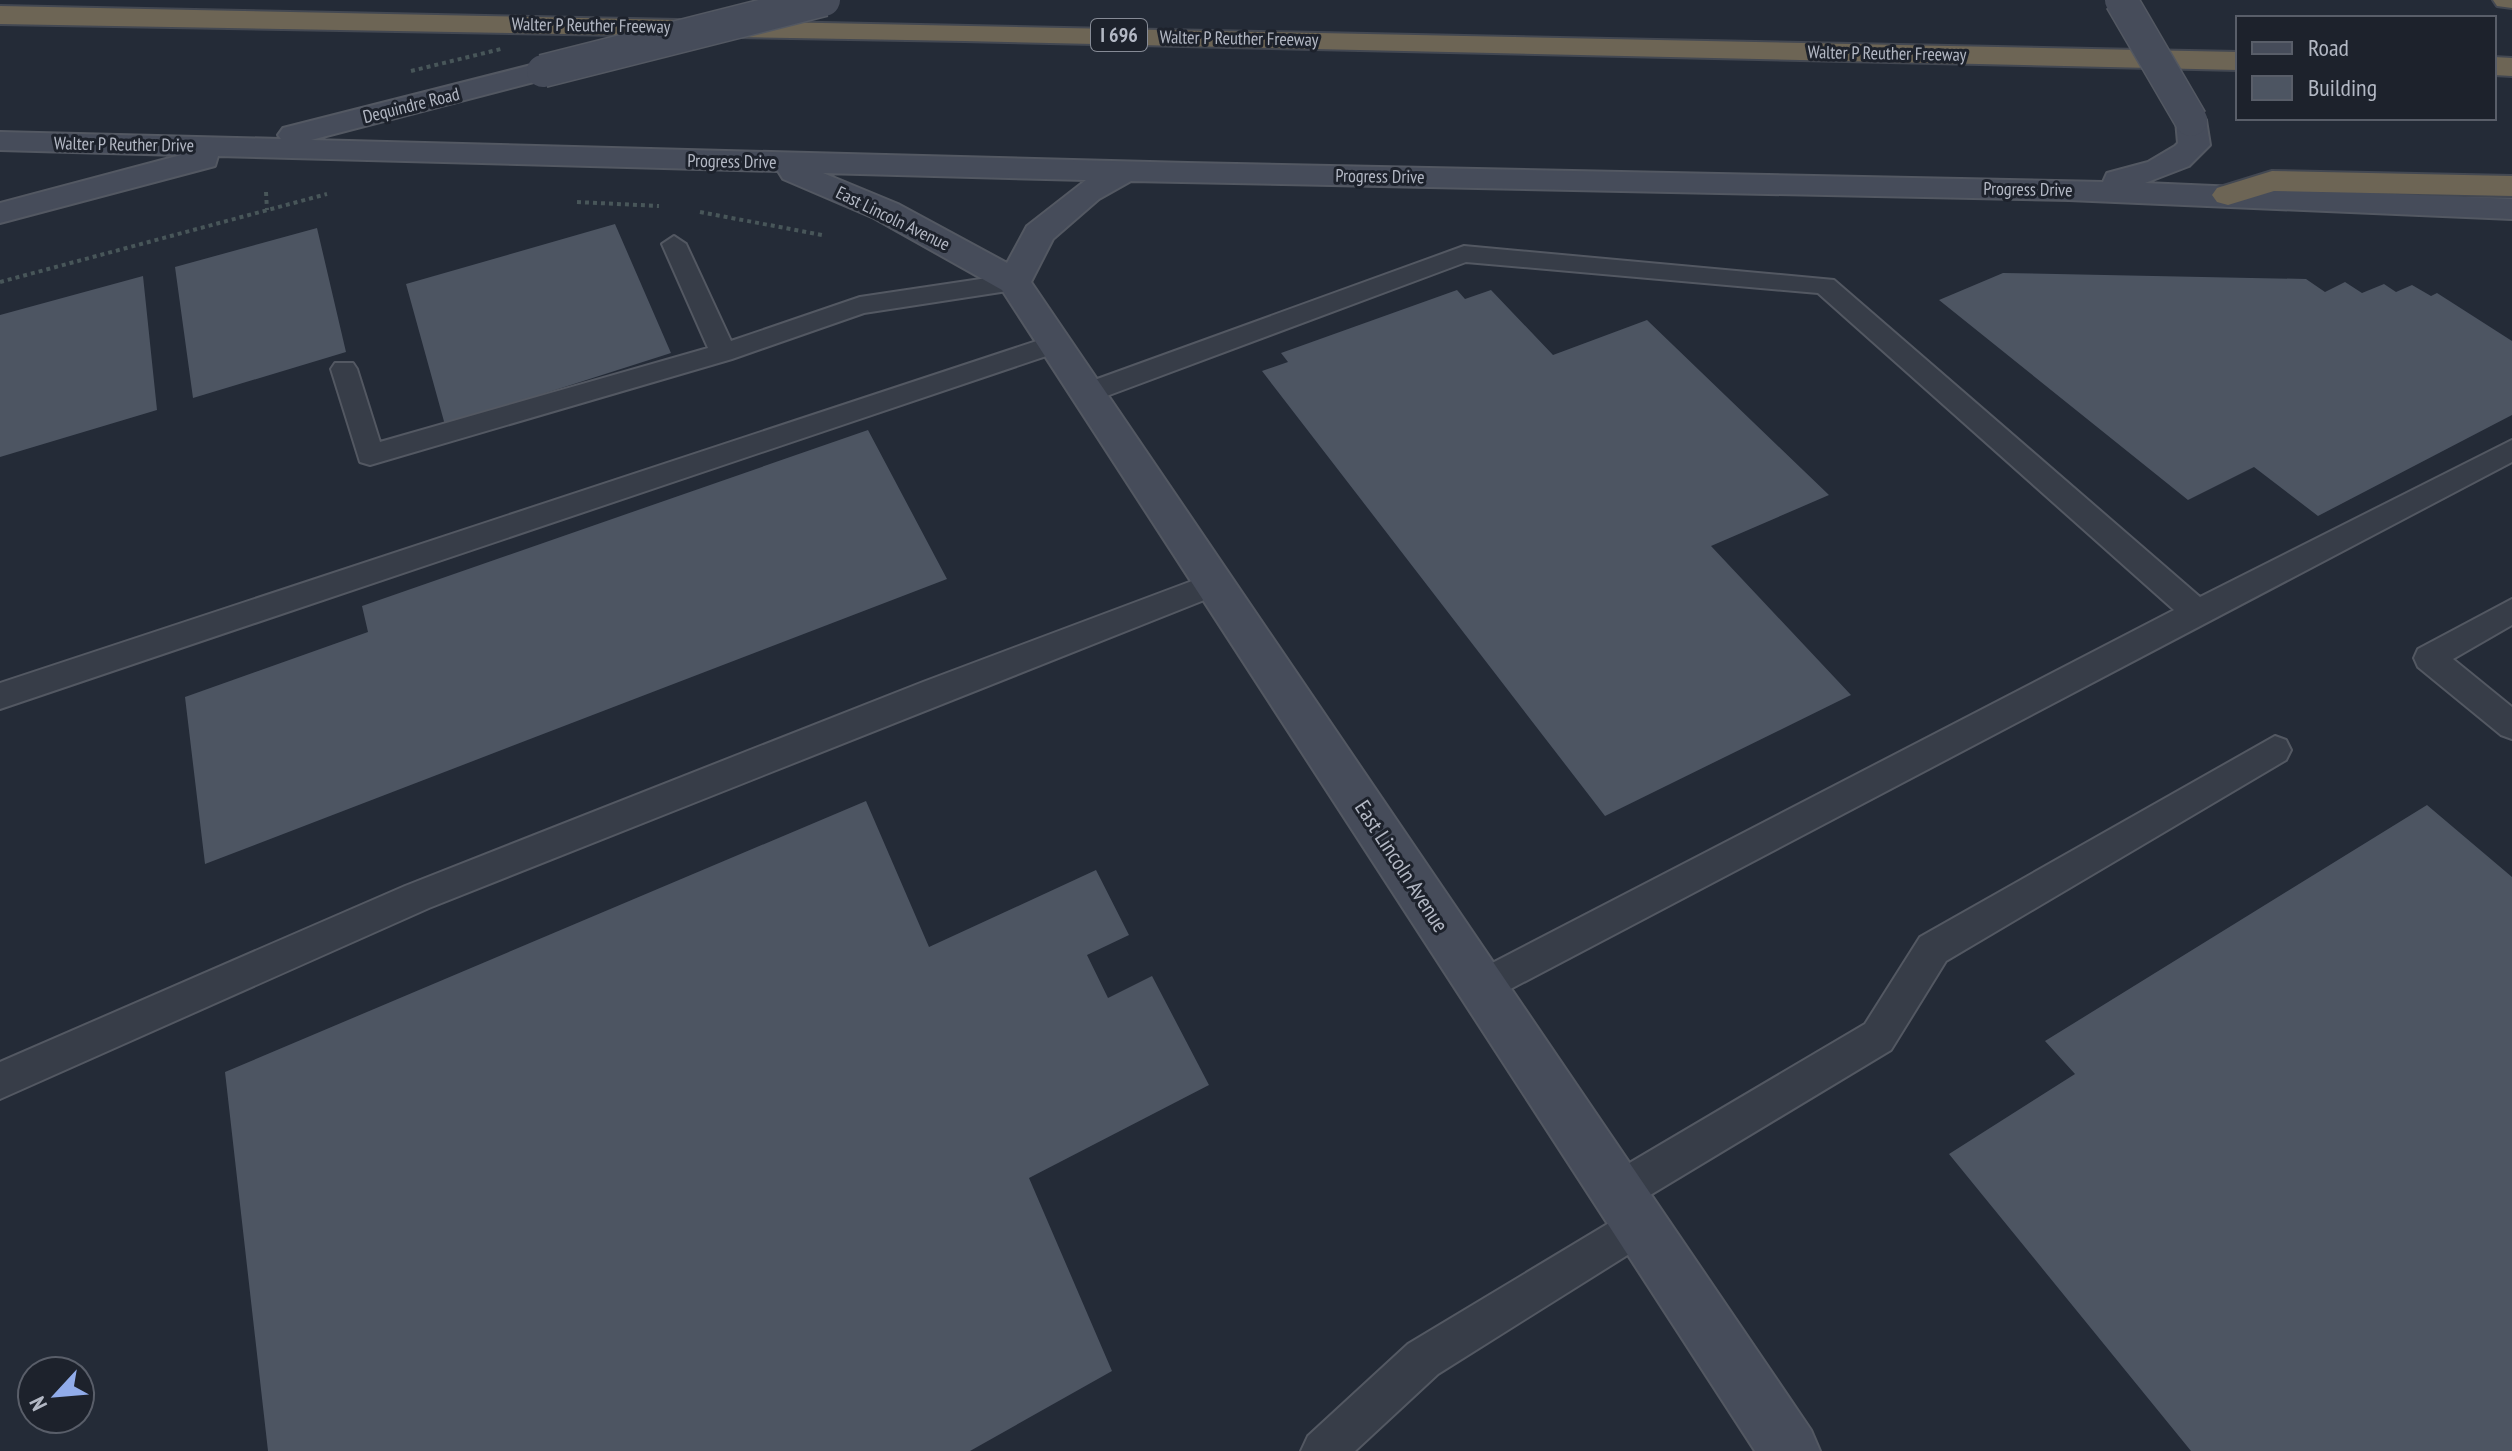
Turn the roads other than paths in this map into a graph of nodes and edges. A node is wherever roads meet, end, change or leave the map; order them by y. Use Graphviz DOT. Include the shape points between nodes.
graph roads {
  1 [pos="824,0"];
  2 [pos="2121,0"];
  3 [pos="0,15"];
  4 [pos="2236,61"];
  5 [pos="0,141"];
  6 [pos="247,147"];
  7 [pos="768,162"];
  8 [pos="1127,170"];
  9 [pos="2512,186"];
  10 [pos="2069,190"];
  11 [pos="2228,195"];
  12 [pos="2512,209"];
  13 [pos="0,213"];
  14 [pos="674,244"];
  15 [pos="1014,282"];
  16 [pos="1055,344"];
  17 [pos="723,353"];
  18 [pos="344,369"];
  19 [pos="1087,393"];
  20 [pos="2512,450"];
  21 [pos="1216,583"];
  22 [pos="2512,611"];
  23 [pos="2197,612"];
  24 [pos="0,696"];
  25 [pos="2512,726"];
  26 [pos="2275,750"];
  27 [pos="1482,987"];
  28 [pos="0,1081"];
  29 [pos="1628,1208"];
  30 [pos="1323,1451"];
  31 [pos="1790,1451"];
  1 -- 6 [label="main road, Dequindre Road, bridge"];
  2 -- 10 [label="main road, bridge" via="2191,120 2194,145 2171,165"];
  3 -- 4 [label="highway, Walter P Reuther Freeway / I 696"];
  5 -- 6 [label="main road, Walter P Reuther Drive"];
  6 -- 7 [label="main road, Progress Drive"];
  6 -- 13 [label="main road, Dequindre Road"];
  7 -- 8 [label="main road, Progress Drive"];
  7 -- 15 [label="main road, East Lincoln Avenue" via="886,211"];
  8 -- 10 [label="main road, Progress Drive"];
  8 -- 15 [label="main road" via="1088,192 1039,233"];
  9 -- 11 [label="highway" via="2272,181"];
  10 -- 11 [label="main road, Progress Drive"];
  11 -- 12 [label="main road, Progress Drive"];
  14 -- 17 [label="lane"];
  15 -- 16 [label="main road, East Lincoln Avenue"];
  15 -- 17 [label="lane" via="860,305"];
  16 -- 19 [label="main road, East Lincoln Avenue"];
  16 -- 24 [label="lane"];
  17 -- 18 [label="lane" via="370,455"];
  19 -- 21 [label="main road, East Lincoln Avenue"];
  19 -- 23 [label="lane" via="1464,254 1825,286"];
  20 -- 23 [label="lane"];
  21 -- 27 [label="main road, East Lincoln Avenue"];
  21 -- 28 [label="lane" via="417,897"];
  22 -- 25 [label="lane" via="2429,658"];
  23 -- 27 [label="lane"];
  26 -- 29 [label="lane" via="1933,949 1878,1037"];
  27 -- 29 [label="main road, East Lincoln Avenue"];
  29 -- 30 [label="lane" via="1423,1359"];
  29 -- 31 [label="main road, East Lincoln Avenue"];
}
